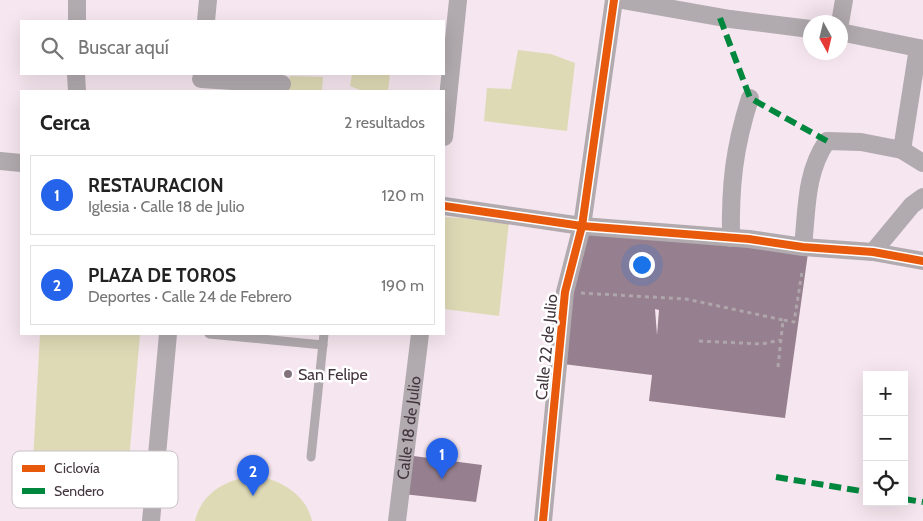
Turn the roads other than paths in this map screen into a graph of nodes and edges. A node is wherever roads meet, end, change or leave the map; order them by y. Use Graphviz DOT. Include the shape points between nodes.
graph roads {
  1 [pos="77,0"];
  2 [pos="208,0"];
  3 [pos="458,0"];
  4 [pos="614,0"];
  5 [pos="622,0"];
  6 [pos="844,0"];
  7 [pos="841,15"];
  8 [pos="78,20"];
  9 [pos="206,20"];
  10 [pos="803,28"];
  11 [pos="848,34"];
  12 [pos="920,49"];
  13 [pos="76,75"];
  14 [pos="201,81"];
  15 [pos="282,84"];
  16 [pos="77,90"];
  17 [pos="750,98"];
  18 [pos="445,127"];
  19 [pos="902,150"];
  20 [pos="0,161"];
  21 [pos="20,163"];
  22 [pos="923,163"];
  23 [pos="923,197"];
  24 [pos="445,206"];
  25 [pos="582,226"];
  26 [pos="731,238"];
  27 [pos="803,247"];
  28 [pos="873,252"];
  29 [pos="923,261"];
  30 [pos="168,335"];
  31 [pos="219,335"];
  32 [pos="324,335"];
  33 [pos="420,335"];
  34 [pos="323,345"];
  35 [pos="157,451"];
  36 [pos="311,457"];
  37 [pos="152,508"];
  38 [pos="151,521"];
  39 [pos="397,521"];
  40 [pos="543,521"];
  1 -- 8 [label="street"];
  2 -- 9 [label="street"];
  3 -- 18 [label="street"];
  4 -- 25 [label="street, Calle 22 de Julio"];
  5 -- 10 [label="street"];
  6 -- 7 [label="street"];
  11 -- 12 [label="street"];
  12 -- 19 [label="street"];
  13 -- 16 [label="street"];
  14 -- 15 [label="street"];
  17 -- 26 [label="street" via="738,135 733,165"];
  19 -- 22 [label="street"];
  19 -- 27 [label="street" via="861,142 827,141 816,157 810,175"];
  20 -- 21 [label="street"];
  23 -- 28 [label="street" via="912,205"];
  24 -- 25 [label="street"];
  25 -- 26 [label="street"];
  25 -- 40 [label="street, Calle 22 de Julio" via="565,292"];
  26 -- 27 [label="street"];
  27 -- 28 [label="street"];
  28 -- 29 [label="street"];
  30 -- 35 [label="street"];
  31 -- 34 [label="lane"];
  32 -- 34 [label="lane"];
  33 -- 39 [label="street, Calle 18 de Julio"];
  34 -- 36 [label="lane"];
  37 -- 38 [label="street"];
}
